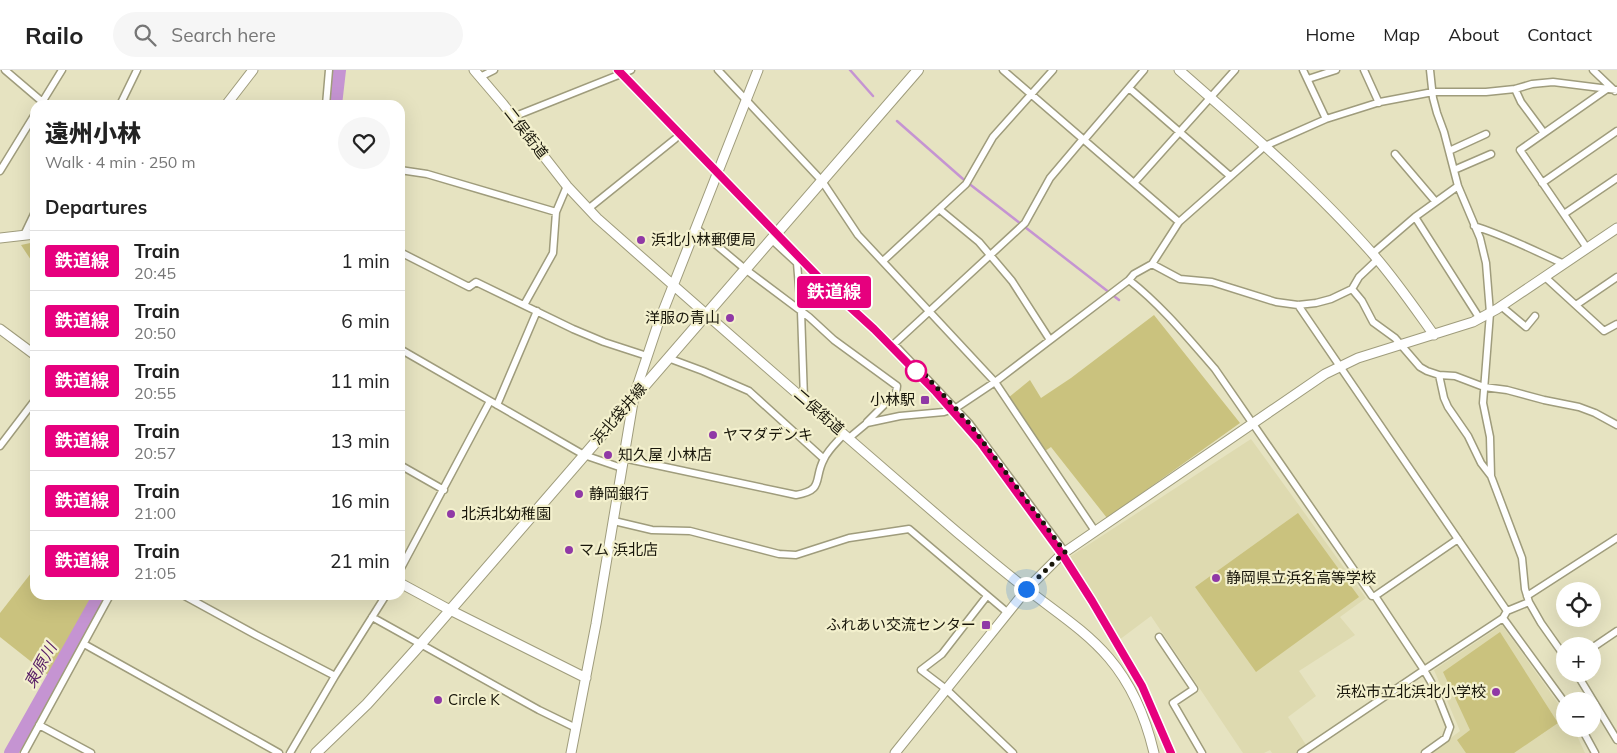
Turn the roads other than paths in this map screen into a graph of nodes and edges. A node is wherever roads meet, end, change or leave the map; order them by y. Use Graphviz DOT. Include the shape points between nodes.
graph roads {
  1 [pos="6,70"];
  2 [pos="62,70"];
  3 [pos="137,70"];
  4 [pos="254,70"];
  5 [pos="329,70"];
  6 [pos="494,70"];
  7 [pos="631,70"];
  8 [pos="718,70"];
  9 [pos="758,70"];
  10 [pos="918,70"];
  11 [pos="1003,70"];
  12 [pos="1052,70"];
  13 [pos="1144,70"];
  14 [pos="1178,70"];
  15 [pos="1234,70"];
  16 [pos="1303,70"];
  17 [pos="1336,70"];
  18 [pos="1364,70"];
  19 [pos="1430,70"];
  20 [pos="1592,70"];
  21 [pos="477,74"];
  22 [pos="1308,79"];
  23 [pos="1129,88"];
  24 [pos="1515,89"];
  25 [pos="1607,89"];
  26 [pos="1433,92"];
  27 [pos="1616,92"];
  28 [pos="1031,94"];
  29 [pos="1210,98"];
  30 [pos="39,100"];
  31 [pos="45,100"];
  32 [pos="122,100"];
  33 [pos="230,100"];
  34 [pos="326,100"];
  35 [pos="746,101"];
  36 [pos="1379,103"];
  37 [pos="513,117"];
  38 [pos="1326,119"];
  39 [pos="30,122"];
  40 [pos="1617,131"];
  41 [pos="1180,132"];
  42 [pos="1544,133"];
  43 [pos="1486,134"];
  44 [pos="675,139"];
  45 [pos="1083,139"];
  46 [pos="1265,146"];
  47 [pos="1449,151"];
  48 [pos="1396,154"];
  49 [pos="1491,154"];
  50 [pos="1454,170"];
  51 [pos="0,171"];
  52 [pos="405,171"];
  53 [pos="1230,176"];
  54 [pos="1617,178"];
  55 [pos="822,181"];
  56 [pos="1134,183"];
  57 [pos="1542,183"];
  58 [pos="568,186"];
  59 [pos="1458,186"];
  60 [pos="1435,202"];
  61 [pos="588,209"];
  62 [pos="940,209"];
  63 [pos="556,212"];
  64 [pos="1564,214"];
  65 [pos="1415,217"];
  66 [pos="30,222"];
  67 [pos="1179,222"];
  68 [pos="1474,226"];
  69 [pos="696,228"];
  70 [pos="1617,228"];
  71 [pos="30,234"];
  72 [pos="24,235"];
  73 [pos="0,238"];
  74 [pos="771,239"];
  75 [pos="1587,248"];
  76 [pos="405,255"];
  77 [pos="989,255"];
  78 [pos="1375,257"];
  79 [pos="883,261"];
  80 [pos="1152,264"];
  81 [pos="1564,264"];
  82 [pos="745,269"];
  83 [pos="1545,277"];
  84 [pos="1617,277"];
  85 [pos="1129,280"];
  86 [pos="674,285"];
  87 [pos="1352,289"];
  88 [pos="1298,304"];
  89 [pos="524,305"];
  90 [pos="1501,306"];
  91 [pos="1576,306"];
  92 [pos="801,311"];
  93 [pos="929,311"];
  94 [pos="537,312"];
  95 [pos="1490,313"];
  96 [pos="707,314"];
  97 [pos="1536,316"];
  98 [pos="1480,319"];
  99 [pos="1617,324"];
  100 [pos="2,333"];
  101 [pos="1434,335"];
  102 [pos="1050,340"];
  103 [pos="1400,345"];
  104 [pos="30,352"];
  105 [pos="405,352"];
  106 [pos="646,356"];
  107 [pos="668,358"];
  108 [pos="1341,366"];
  109 [pos="1439,375"];
  110 [pos="995,382"];
  111 [pos="1484,387"];
  112 [pos="634,396"];
  113 [pos="804,399"];
  114 [pos="493,403"];
  115 [pos="30,407"];
  116 [pos="956,408"];
  117 [pos="867,423"];
  118 [pos="1253,423"];
  119 [pos="1617,424"];
  120 [pos="846,436"];
  121 [pos="0,446"];
  122 [pos="584,455"];
  123 [pos="623,458"];
  124 [pos="824,459"];
  125 [pos="405,468"];
  126 [pos="622,468"];
  127 [pos="1492,476"];
  128 [pos="444,490"];
  129 [pos="614,521"];
  130 [pos="1095,531"];
  131 [pos="1617,538"];
  132 [pos="1458,539"];
  133 [pos="1065,552"];
  134 [pos="405,561"];
  135 [pos="405,586"];
  136 [pos="1026,589"];
  137 [pos="987,596"];
  138 [pos="1375,596"];
  139 [pos="1528,599"];
  140 [pos="107,600"];
  141 [pos="192,600"];
  142 [pos="383,600"];
  143 [pos="450,610"];
  144 [pos="1507,611"];
  145 [pos="1008,613"];
  146 [pos="372,617"];
  147 [pos="1503,618"];
  148 [pos="1617,632"];
  149 [pos="1159,637"];
  150 [pos="1601,642"];
  151 [pos="84,644"];
  152 [pos="1556,644"];
  153 [pos="420,645"];
  154 [pos="1424,670"];
  155 [pos="335,676"];
  156 [pos="586,678"];
  157 [pos="946,689"];
  158 [pos="1557,692"];
  159 [pos="1601,714"];
  160 [pos="40,725"];
  161 [pos="576,728"];
  162 [pos="1586,737"];
  163 [pos="1617,740"];
  164 [pos="24,753"];
  165 [pos="91,753"];
  166 [pos="279,753"];
  167 [pos="290,753"];
  168 [pos="316,753"];
  169 [pos="571,753"];
  170 [pos="895,753"];
  171 [pos="1013,753"];
  172 [pos="1154,753"];
  173 [pos="1202,753"];
  174 [pos="1301,753"];
  175 [pos="1425,753"];
  176 [pos="1595,753"];
  1 -- 30 [label="street"];
  2 -- 31 [label="street"];
  3 -- 32 [label="street"];
  4 -- 33 [label="street"];
  5 -- 34 [label="street"];
  6 -- 21 [label="street"];
  7 -- 37 [label="street"];
  8 -- 35 [label="street"];
  9 -- 35 [label="street"];
  10 -- 55 [label="main road, 浜北袋井線"];
  11 -- 28 [label="street"];
  12 -- 28 [label="street"];
  13 -- 23 [label="street"];
  14 -- 29 [label="street"];
  15 -- 29 [label="street"];
  16 -- 22 [label="street"];
  17 -- 22 [label="street"];
  18 -- 36 [label="street"];
  19 -- 26 [label="street"];
  20 -- 27 [label="street"];
  21 -- 37 [label="street, 二俣街道"];
  22 -- 38 [label="street"];
  23 -- 41 [label="street"];
  23 -- 45 [label="street"];
  24 -- 25 [label="street" via="1553,82"];
  24 -- 26 [label="street"];
  24 -- 42 [label="street"];
  25 -- 27 [label="street"];
  25 -- 42 [label="street"];
  26 -- 36 [label="street"];
  26 -- 47 [label="street" via="1436,113"];
  28 -- 45 [label="street"];
  28 -- 62 [label="street" via="993,137 968,182"];
  29 -- 41 [label="street"];
  29 -- 46 [label="street"];
  35 -- 55 [label="street"];
  35 -- 69 [label="street"];
  36 -- 38 [label="street"];
  37 -- 58 [label="street, 二俣街道"];
  38 -- 46 [label="street"];
  39 -- 51 [label="street"];
  40 -- 57 [label="street"];
  41 -- 53 [label="street"];
  41 -- 56 [label="street"];
  42 -- 57 [label="street" via="1520,150"];
  43 -- 47 [label="street"];
  44 -- 61 [label="street"];
  45 -- 56 [label="street"];
  45 -- 77 [label="street" via="1050,178 1022,225"];
  46 -- 53 [label="street"];
  46 -- 78 [label="street"];
  47 -- 50 [label="street"];
  48 -- 60 [label="street"];
  49 -- 50 [label="street"];
  50 -- 59 [label="street"];
  52 -- 63 [label="street"];
  53 -- 67 [label="street"];
  54 -- 64 [label="street"];
  55 -- 74 [label="main road, 浜北袋井線"];
  55 -- 79 [label="street" via="858,235"];
  56 -- 67 [label="street"];
  57 -- 64 [label="street"];
  58 -- 61 [label="street, 二俣街道"];
  58 -- 63 [label="street"];
  59 -- 60 [label="street"];
  59 -- 68 [label="street"];
  60 -- 65 [label="street"];
  61 -- 86 [label="street, 二俣街道"];
  62 -- 77 [label="street" via="979,242"];
  62 -- 79 [label="street"];
  63 -- 89 [label="street" via="552,253"];
  64 -- 75 [label="street"];
  65 -- 78 [label="street"];
  65 -- 98 [label="street"];
  66 -- 72 [label="street"];
  67 -- 80 [label="street"];
  68 -- 81 [label="street"];
  68 -- 95 [label="street" via="1486,263"];
  69 -- 82 [label="street"];
  69 -- 86 [label="street"];
  70 -- 75 [label="street"];
  71 -- 72 [label="street"];
  72 -- 73 [label="street"];
  74 -- 82 [label="main road, 浜北袋井線"];
  74 -- 92 [label="street" via="797,263"];
  75 -- 81 [label="street"];
  76 -- 89 [label="street" via="469,287 476,282"];
  77 -- 93 [label="street"];
  77 -- 102 [label="street" via="1012,281"];
  78 -- 87 [label="street"];
  78 -- 101 [label="street"];
  79 -- 93 [label="street"];
  80 -- 85 [label="street"];
  80 -- 88 [label="street" via="1180,279 1212,282 1276,302"];
  81 -- 83 [label="street"];
  82 -- 92 [label="street"];
  82 -- 96 [label="main road, 浜北袋井線"];
  83 -- 90 [label="street"];
  83 -- 91 [label="street"];
  84 -- 91 [label="street"];
  85 -- 102 [label="street"];
  85 -- 118 [label="street" via="1186,334"];
  86 -- 96 [label="street, 二俣街道"];
  86 -- 106 [label="street"];
  87 -- 88 [label="street" via="1331,299"];
  87 -- 103 [label="street" via="1373,322"];
  88 -- 108 [label="street"];
  89 -- 94 [label="street"];
  90 -- 95 [label="street"];
  90 -- 97 [label="street" via="1526,327"];
  91 -- 99 [label="street" via="1604,331"];
  92 -- 113 [label="street"];
  92 -- 117 [label="street" via="834,340 897,386 896,393"];
  93 -- 110 [label="street"];
  93 -- 116 [label="street" via="894,344"];
  94 -- 106 [label="street" via="604,342"];
  94 -- 114 [label="street"];
  95 -- 98 [label="street"];
  95 -- 111 [label="street"];
  96 -- 107 [label="main road, 浜北袋井線"];
  96 -- 113 [label="street, 二俣街道"];
  98 -- 101 [label="street"];
  100 -- 104 [label="street"];
  101 -- 103 [label="street"];
  102 -- 110 [label="street"];
  103 -- 108 [label="street"];
  103 -- 109 [label="street" via="1420,366"];
  105 -- 114 [label="street"];
  106 -- 112 [label="street"];
  107 -- 112 [label="main road, 浜北袋井線"];
  107 -- 124 [label="street" via="749,391"];
  108 -- 118 [label="street"];
  108 -- 132 [label="street"];
  109 -- 111 [label="street" via="1455,376"];
  109 -- 127 [label="street" via="1448,407"];
  110 -- 116 [label="street"];
  110 -- 130 [label="street"];
  111 -- 119 [label="street" via="1579,407"];
  111 -- 127 [label="street"];
  112 -- 122 [label="main road, 浜北袋井線"];
  112 -- 123 [label="street"];
  113 -- 120 [label="street, 二俣街道"];
  114 -- 122 [label="street"];
  114 -- 128 [label="street"];
  115 -- 121 [label="street"];
  116 -- 117 [label="street"];
  116 -- 133 [label="street"];
  117 -- 120 [label="street"];
  118 -- 130 [label="street"];
  118 -- 138 [label="street"];
  120 -- 124 [label="street"];
  120 -- 136 [label="street, 二俣街道"];
  122 -- 126 [label="street"];
  122 -- 143 [label="main road, 浜北袋井線"];
  123 -- 124 [label="street" via="796,495 812,490"];
  123 -- 126 [label="street"];
  125 -- 128 [label="street"];
  126 -- 129 [label="street"];
  127 -- 139 [label="street" via="1522,558"];
  128 -- 134 [label="street"];
  129 -- 137 [label="street" via="652,530 690,531 779,554 796,555 849,538 909,530"];
  129 -- 156 [label="street"];
  130 -- 133 [label="street"];
  131 -- 139 [label="street"];
  132 -- 138 [label="street"];
  132 -- 144 [label="street"];
  133 -- 136 [label="street"];
  135 -- 143 [label="street"];
  136 -- 145 [label="street"];
  136 -- 172 [label="street, 二俣街道" via="1084,632 1109,658 1127,682 1140,708"];
  137 -- 145 [label="street"];
  137 -- 157 [label="street" via="942,654 921,670"];
  138 -- 154 [label="street"];
  139 -- 144 [label="street"];
  139 -- 152 [label="street"];
  140 -- 151 [label="street"];
  141 -- 155 [label="street"];
  142 -- 146 [label="street"];
  143 -- 153 [label="main road, 浜北袋井線"];
  143 -- 156 [label="street"];
  144 -- 147 [label="street"];
  145 -- 157 [label="street"];
  146 -- 153 [label="street"];
  146 -- 155 [label="street"];
  147 -- 154 [label="street"];
  147 -- 158 [label="street"];
  148 -- 150 [label="street"];
  149 -- 173 [label="street" via="1194,689 1173,703"];
  151 -- 160 [label="street"];
  151 -- 166 [label="street"];
  153 -- 161 [label="street"];
  153 -- 168 [label="main road, 浜北袋井線" via="368,704"];
  154 -- 174 [label="street"];
  154 -- 175 [label="street" via="1450,727 1446,738"];
  155 -- 167 [label="street"];
  156 -- 161 [label="street"];
  157 -- 170 [label="street"];
  157 -- 171 [label="street"];
  159 -- 163 [label="street"];
  160 -- 164 [label="street"];
  160 -- 165 [label="street"];
  161 -- 169 [label="street"];
  162 -- 176 [label="street"];
}
